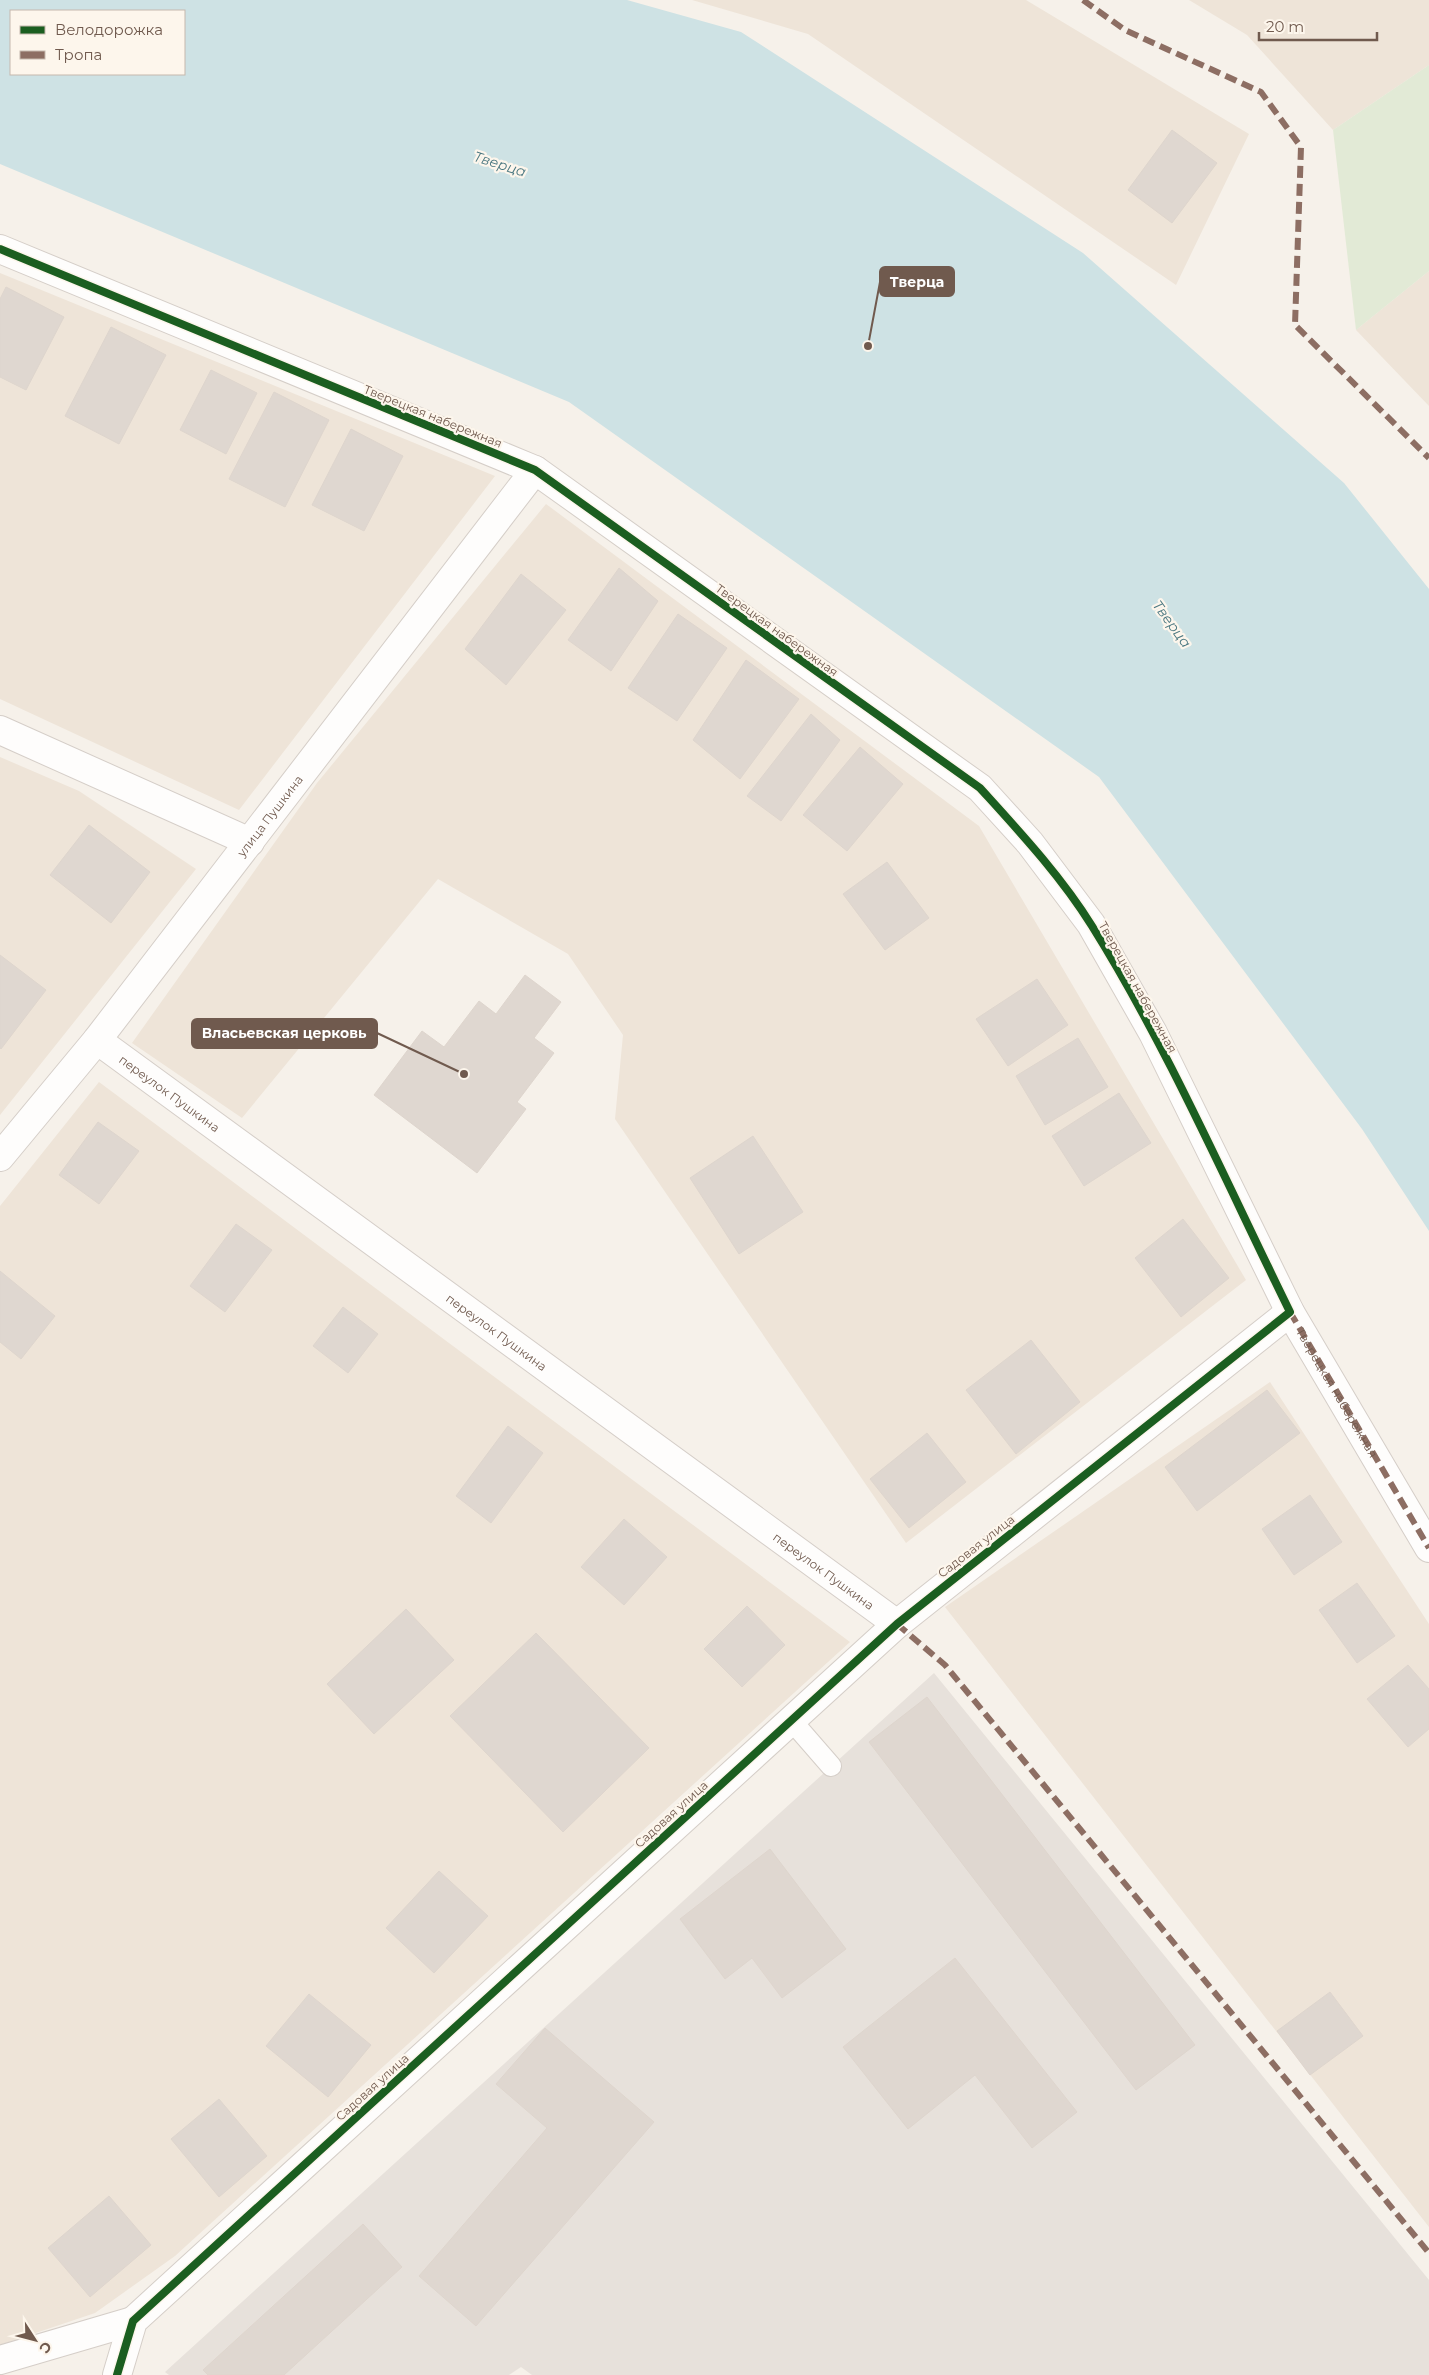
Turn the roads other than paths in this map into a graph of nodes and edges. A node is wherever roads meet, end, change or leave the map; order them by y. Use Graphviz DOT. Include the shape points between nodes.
graph roads {
  1 [pos="0,249"];
  2 [pos="535,470"];
  3 [pos="0,730"];
  4 [pos="250,842"];
  5 [pos="97,1040"];
  6 [pos="0,1157"];
  7 [pos="1290,1312"];
  8 [pos="1429,1548"];
  9 [pos="896,1624"];
  10 [pos="791,1720"];
  11 [pos="831,1766"];
  12 [pos="133,2321"];
  13 [pos="0,2360"];
  14 [pos="117,2375"];
  1 -- 2 [label="street, Тверецкая набережная"];
  2 -- 4 [label="street, улица Пушкина"];
  2 -- 7 [label="street, Тверецкая набережная" via="980,788 1030,844 1091,924 1153,1033"];
  3 -- 4 [label="street"];
  4 -- 5 [label="street, улица Пушкина"];
  5 -- 6 [label="street, улица Пушкина"];
  5 -- 9 [label="street, переулок Пушкина"];
  7 -- 8 [label="street, Тверецкая набережная"];
  7 -- 9 [label="street, Садовая улица"];
  9 -- 10 [label="street, Садовая улица"];
  10 -- 11 [label="lane"];
  10 -- 12 [label="street, Садовая улица"];
  12 -- 13 [label="street"];
  12 -- 14 [label="street"];
}
